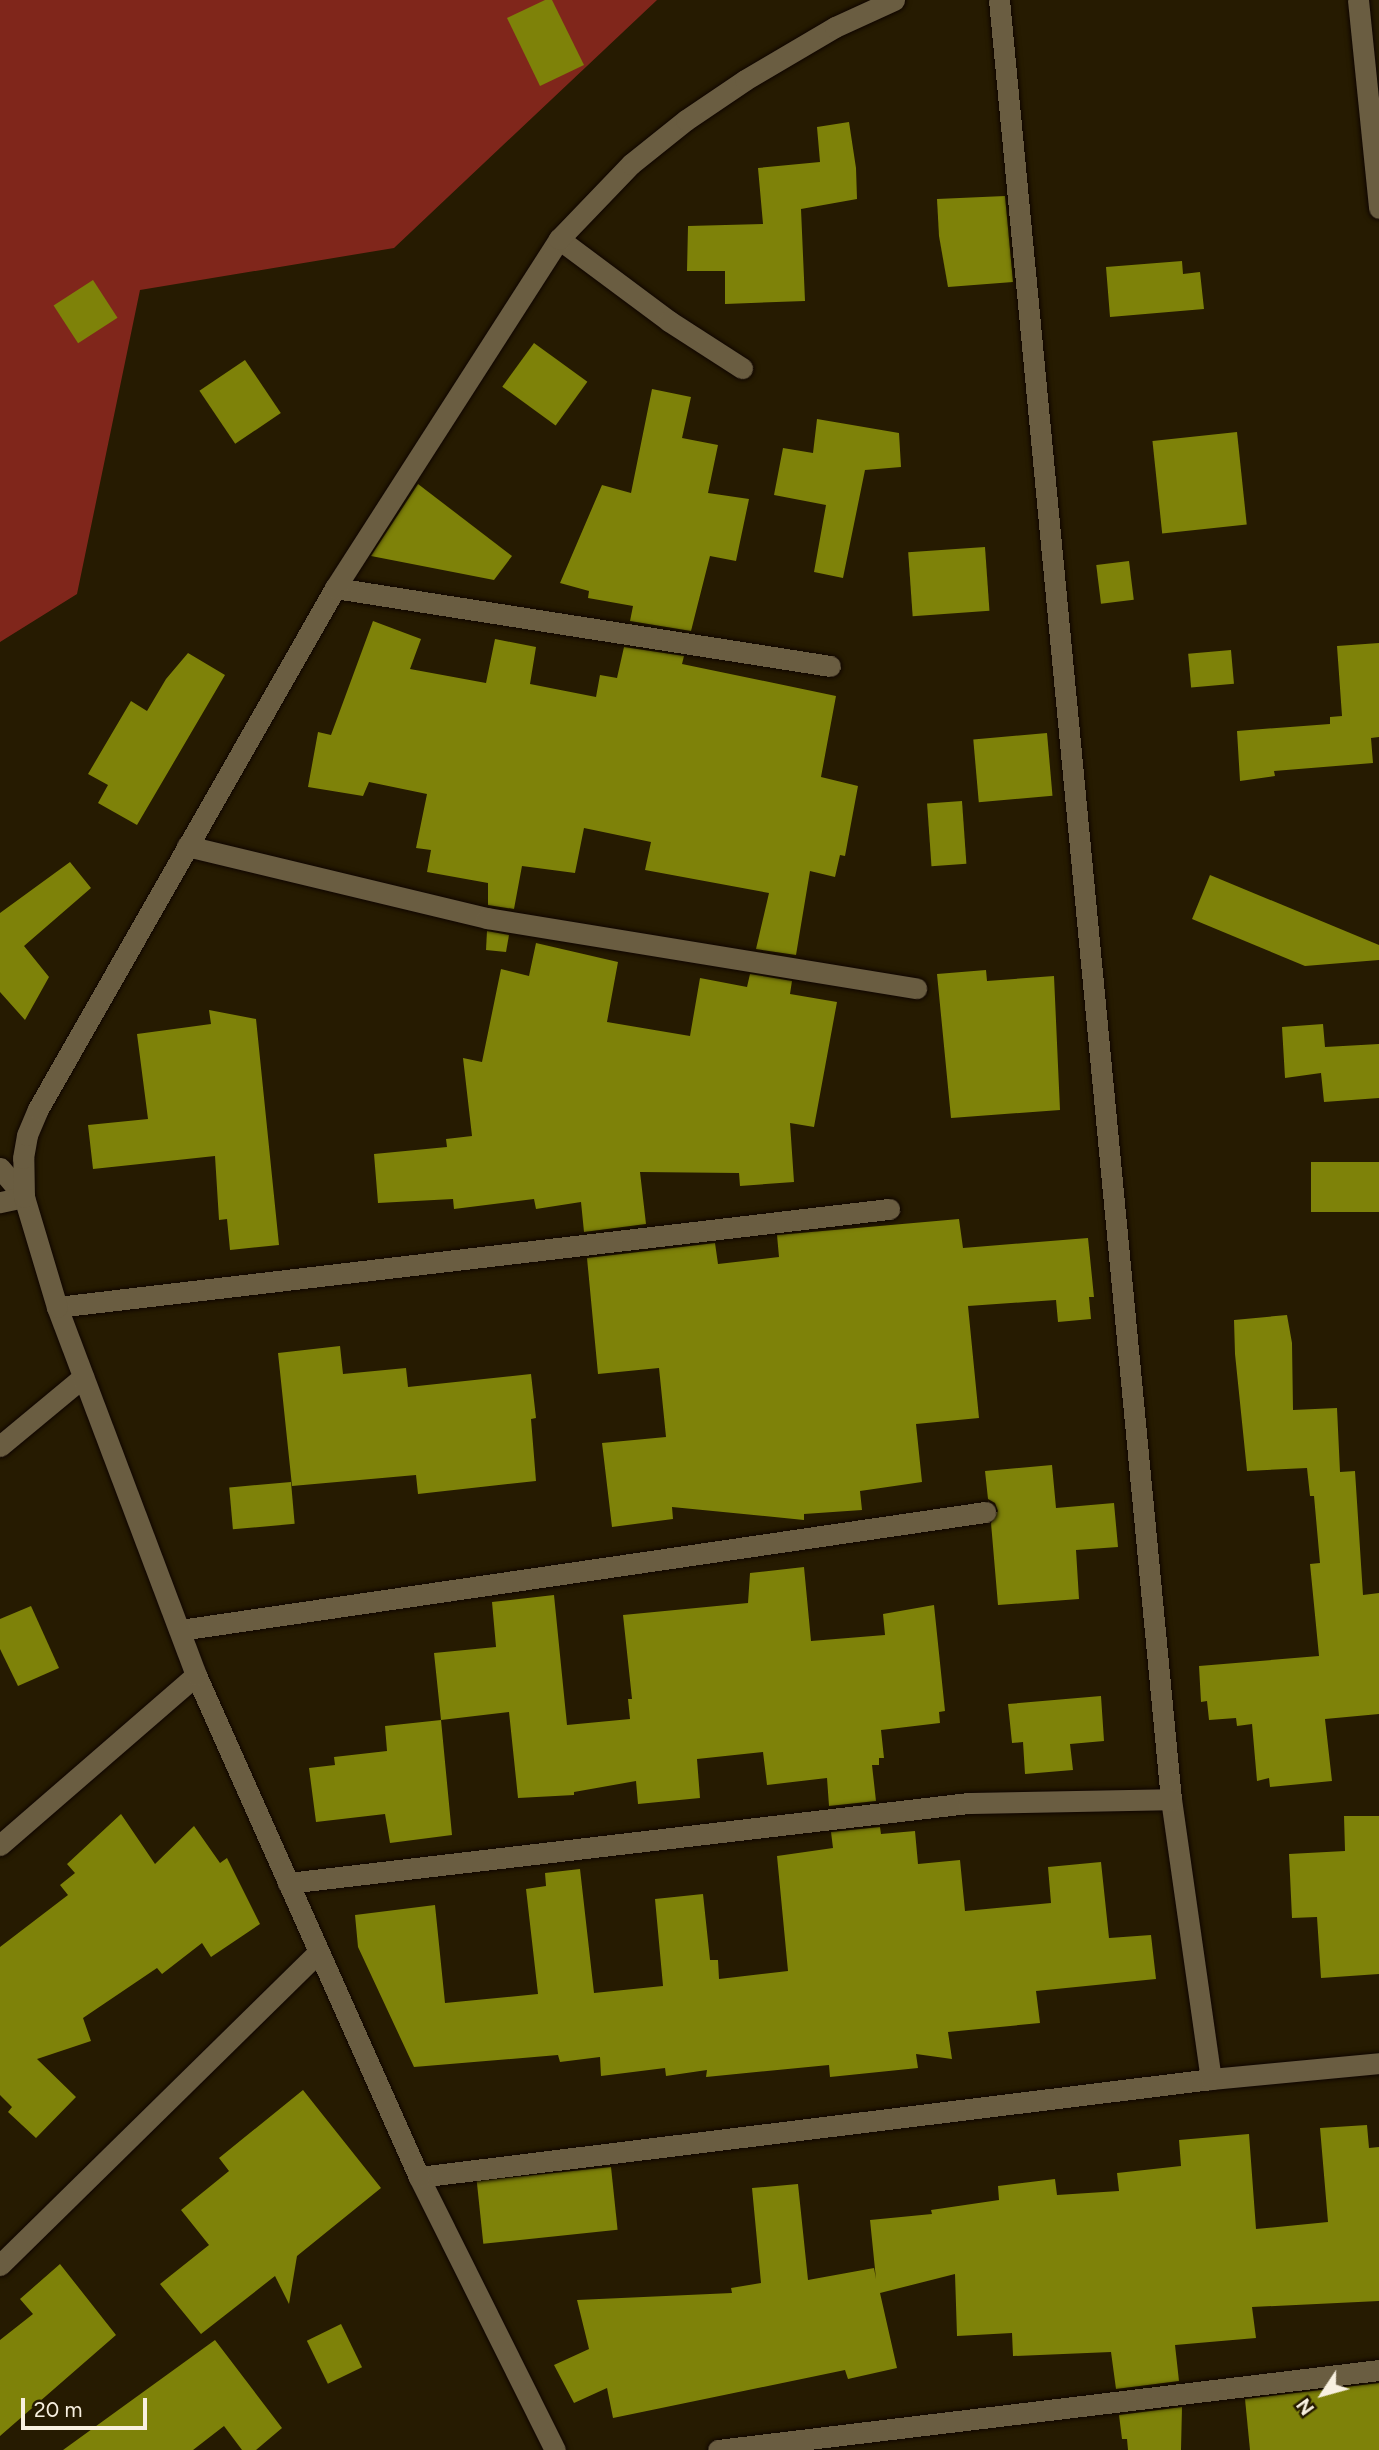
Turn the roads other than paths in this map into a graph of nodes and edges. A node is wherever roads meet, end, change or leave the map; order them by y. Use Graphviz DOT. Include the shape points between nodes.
graph roads {
  1 [pos="894,0"];
  2 [pos="999,0"];
  3 [pos="1358,0"];
  4 [pos="1379,208"];
  5 [pos="559,239"];
  6 [pos="742,368"];
  7 [pos="335,588"];
  8 [pos="830,666"];
  9 [pos="187,846"];
  10 [pos="916,988"];
  11 [pos="0,1168"];
  12 [pos="24,1197"];
  13 [pos="0,1202"];
  14 [pos="889,1209"];
  15 [pos="57,1307"];
  16 [pos="83,1377"];
  17 [pos="0,1446"];
  18 [pos="985,1512"];
  19 [pos="180,1630"];
  20 [pos="195,1675"];
  21 [pos="1171,1799"];
  22 [pos="0,1844"];
  23 [pos="288,1883"];
  24 [pos="317,1953"];
  25 [pos="1379,2063"];
  26 [pos="1212,2079"];
  27 [pos="419,2177"];
  28 [pos="0,2265"];
  29 [pos="1379,2370"];
  30 [pos="555,2450"];
  31 [pos="718,2450"];
  1 -- 5 [label="street" via="835,27 686,120 631,164"];
  2 -- 21 [label="street"];
  3 -- 4 [label="street"];
  5 -- 6 [label="street" via="669,321"];
  5 -- 7 [label="street"];
  7 -- 8 [label="street"];
  7 -- 9 [label="street"];
  9 -- 10 [label="street" via="487,918"];
  9 -- 12 [label="street" via="38,1109 23,1158"];
  11 -- 12 [label="street"];
  12 -- 13 [label="street"];
  12 -- 15 [label="street"];
  14 -- 15 [label="street"];
  15 -- 16 [label="street"];
  16 -- 17 [label="street"];
  16 -- 19 [label="street"];
  18 -- 19 [label="street"];
  19 -- 20 [label="street"];
  20 -- 22 [label="street"];
  20 -- 23 [label="street"];
  21 -- 23 [label="street" via="968,1803"];
  21 -- 26 [label="street"];
  23 -- 24 [label="street"];
  24 -- 27 [label="street"];
  24 -- 28 [label="street"];
  25 -- 26 [label="street"];
  26 -- 27 [label="street"];
  27 -- 30 [label="street"];
  29 -- 31 [label="street"];
}
